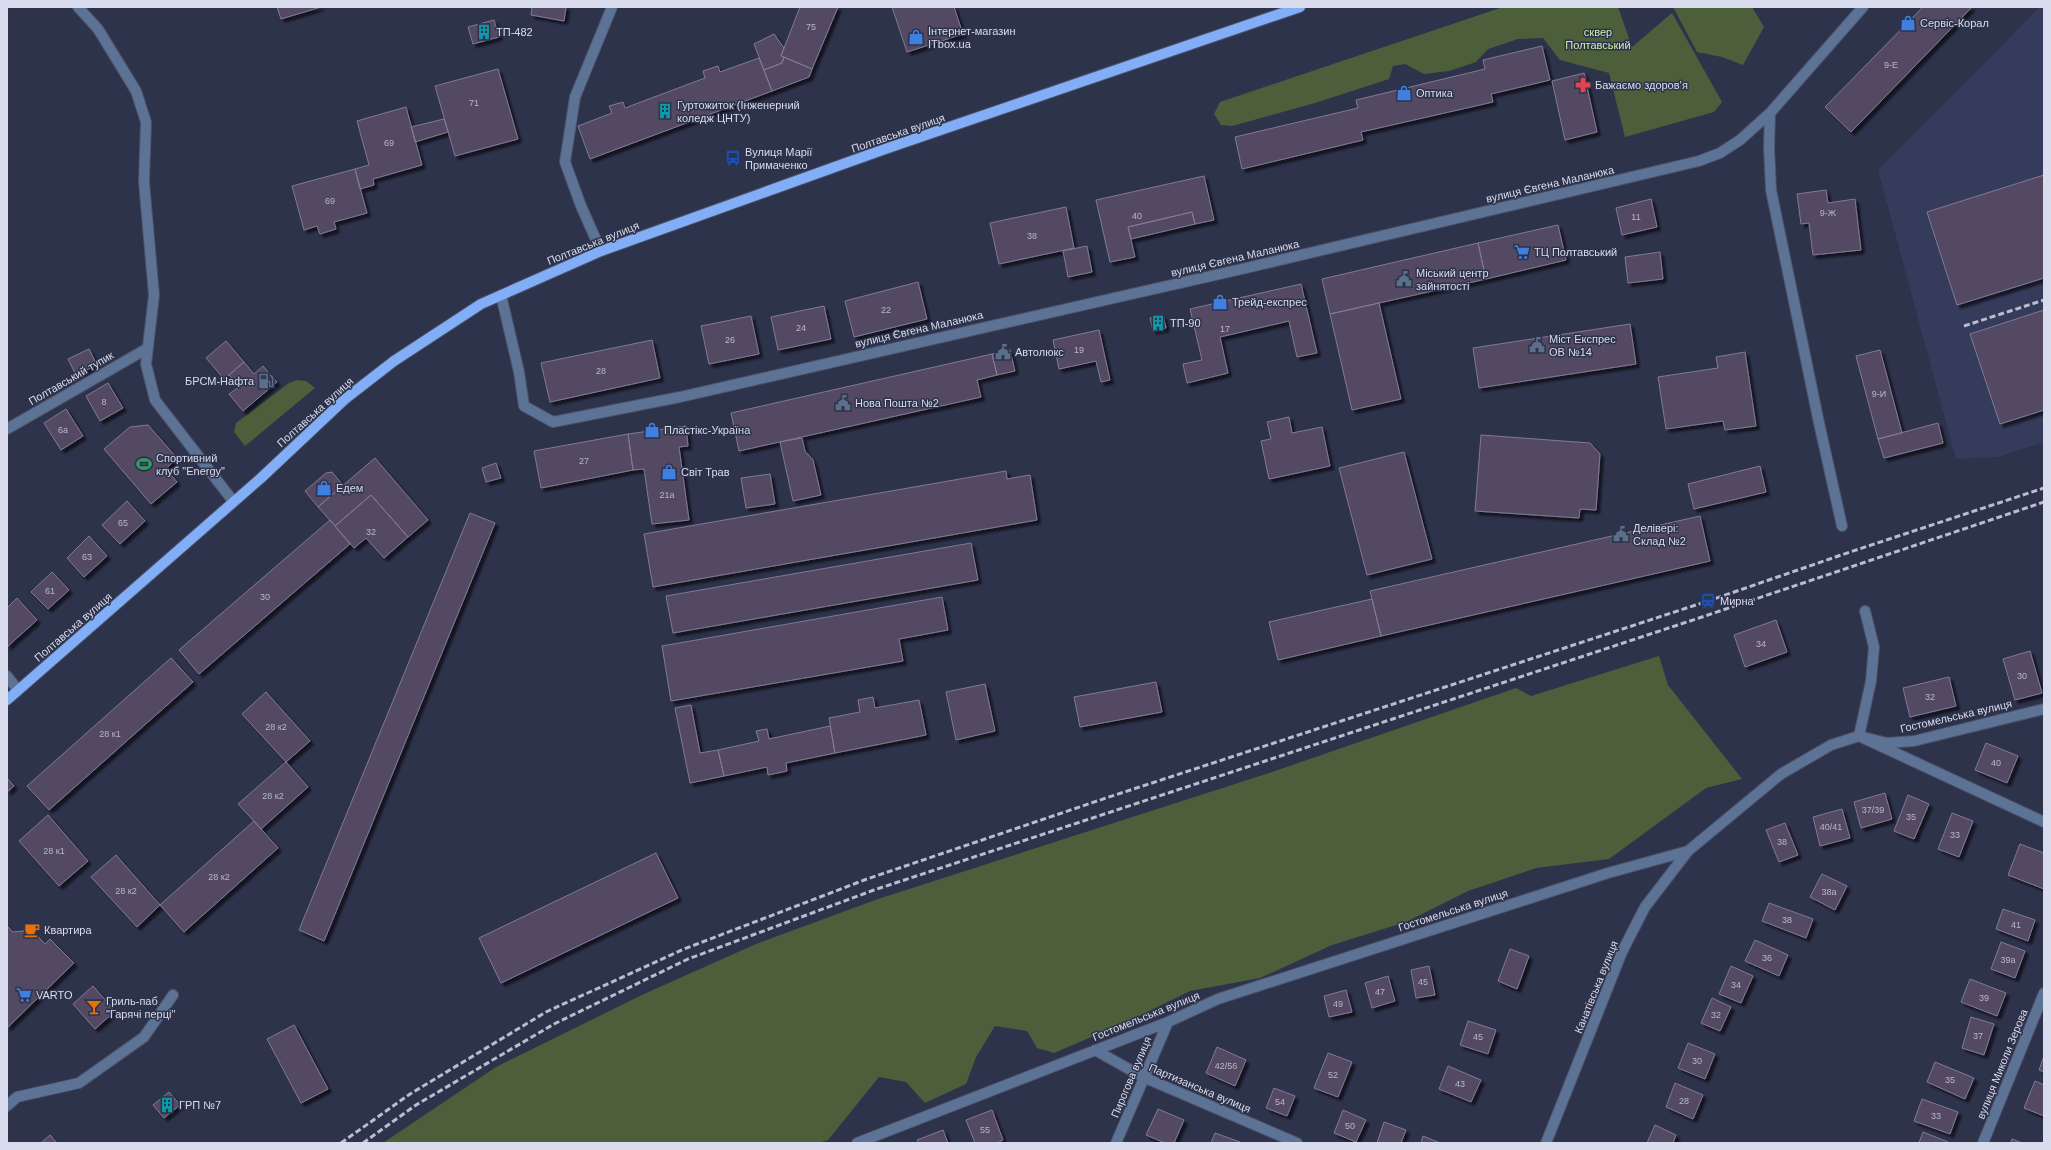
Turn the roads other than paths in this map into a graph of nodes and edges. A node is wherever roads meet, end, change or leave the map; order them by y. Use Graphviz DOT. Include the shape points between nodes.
graph roads {
  1 [pos="78,7"];
  2 [pos="612,7"];
  3 [pos="1300,7"];
  4 [pos="1863,7"];
  5 [pos="1770,113"];
  6 [pos="601,251"];
  7 [pos="501,295"];
  8 [pos="148,348"];
  9 [pos="7,429"];
  10 [pos="233,501"];
  11 [pos="1842,526"];
  12 [pos="1865,611"];
  13 [pos="7,676"];
  14 [pos="18,690"];
  15 [pos="7,700"];
  16 [pos="2044,709"];
  17 [pos="1859,736"];
  18 [pos="2044,822"];
  19 [pos="1688,851"];
  20 [pos="2044,993"];
  21 [pos="173,995"];
  22 [pos="1168,1022"];
  23 [pos="1095,1050"];
  24 [pos="1144,1077"];
  25 [pos="7,1106"];
  26 [pos="857,1143"];
  27 [pos="1116,1143"];
  28 [pos="1297,1143"];
  29 [pos="1546,1143"];
  30 [pos="1983,1143"];
  1 -- 8 [label="street" via="98,29 136,92 146,122 144,182 154,296"];
  2 -- 6 [label="street" via="575,97 565,162"];
  3 -- 6 [label="main road, Полтавська вулиця" via="885,149"];
  4 -- 5 [label="street, вулиця Євгена Маланюка"];
  5 -- 7 [label="street, вулиця Євгена Маланюка" via="1740,140 1720,153 1699,161 687,396 553,422 524,406 519,372"];
  5 -- 11 [label="street" via="1770,190"];
  6 -- 7 [label="main road, Полтавська вулиця"];
  7 -- 10 [label="main road, Полтавська вулиця" via="481,304 394,361 345,399"];
  8 -- 9 [label="street, Полтавський тупик"];
  8 -- 10 [label="street" via="146,364 155,400"];
  10 -- 14 [label="main road, Полтавська вулиця"];
  12 -- 17 [label="street" via="1874,647 1871,681"];
  13 -- 14 [label="street"];
  14 -- 15 [label="main road, Полтавська вулиця"];
  16 -- 17 [label="street, Гостомельська вулиця" via="1914,741 1887,743"];
  17 -- 18 [label="street"];
  17 -- 19 [label="street, Гостомельська вулиця" via="1831,745 1781,774"];
  19 -- 22 [label="street, Гостомельська вулиця" via="1608,873 1218,999"];
  19 -- 29 [label="street, Канатівська вулиця" via="1645,907 1622,952"];
  20 -- 30 [label="street, вулиця Миколи Зерова"];
  21 -- 25 [label="street" via="144,1037 79,1084 17,1097"];
  22 -- 23 [label="street, Гостомельська вулиця"];
  22 -- 24 [label="street, Пирогова вулиця"];
  23 -- 24 [label="street, Партизанська вулиця"];
  23 -- 26 [label="street, Гостомельська вулиця"];
  24 -- 27 [label="street, Пирогова вулиця"];
  24 -- 28 [label="street, Партизанська вулиця"];
}
